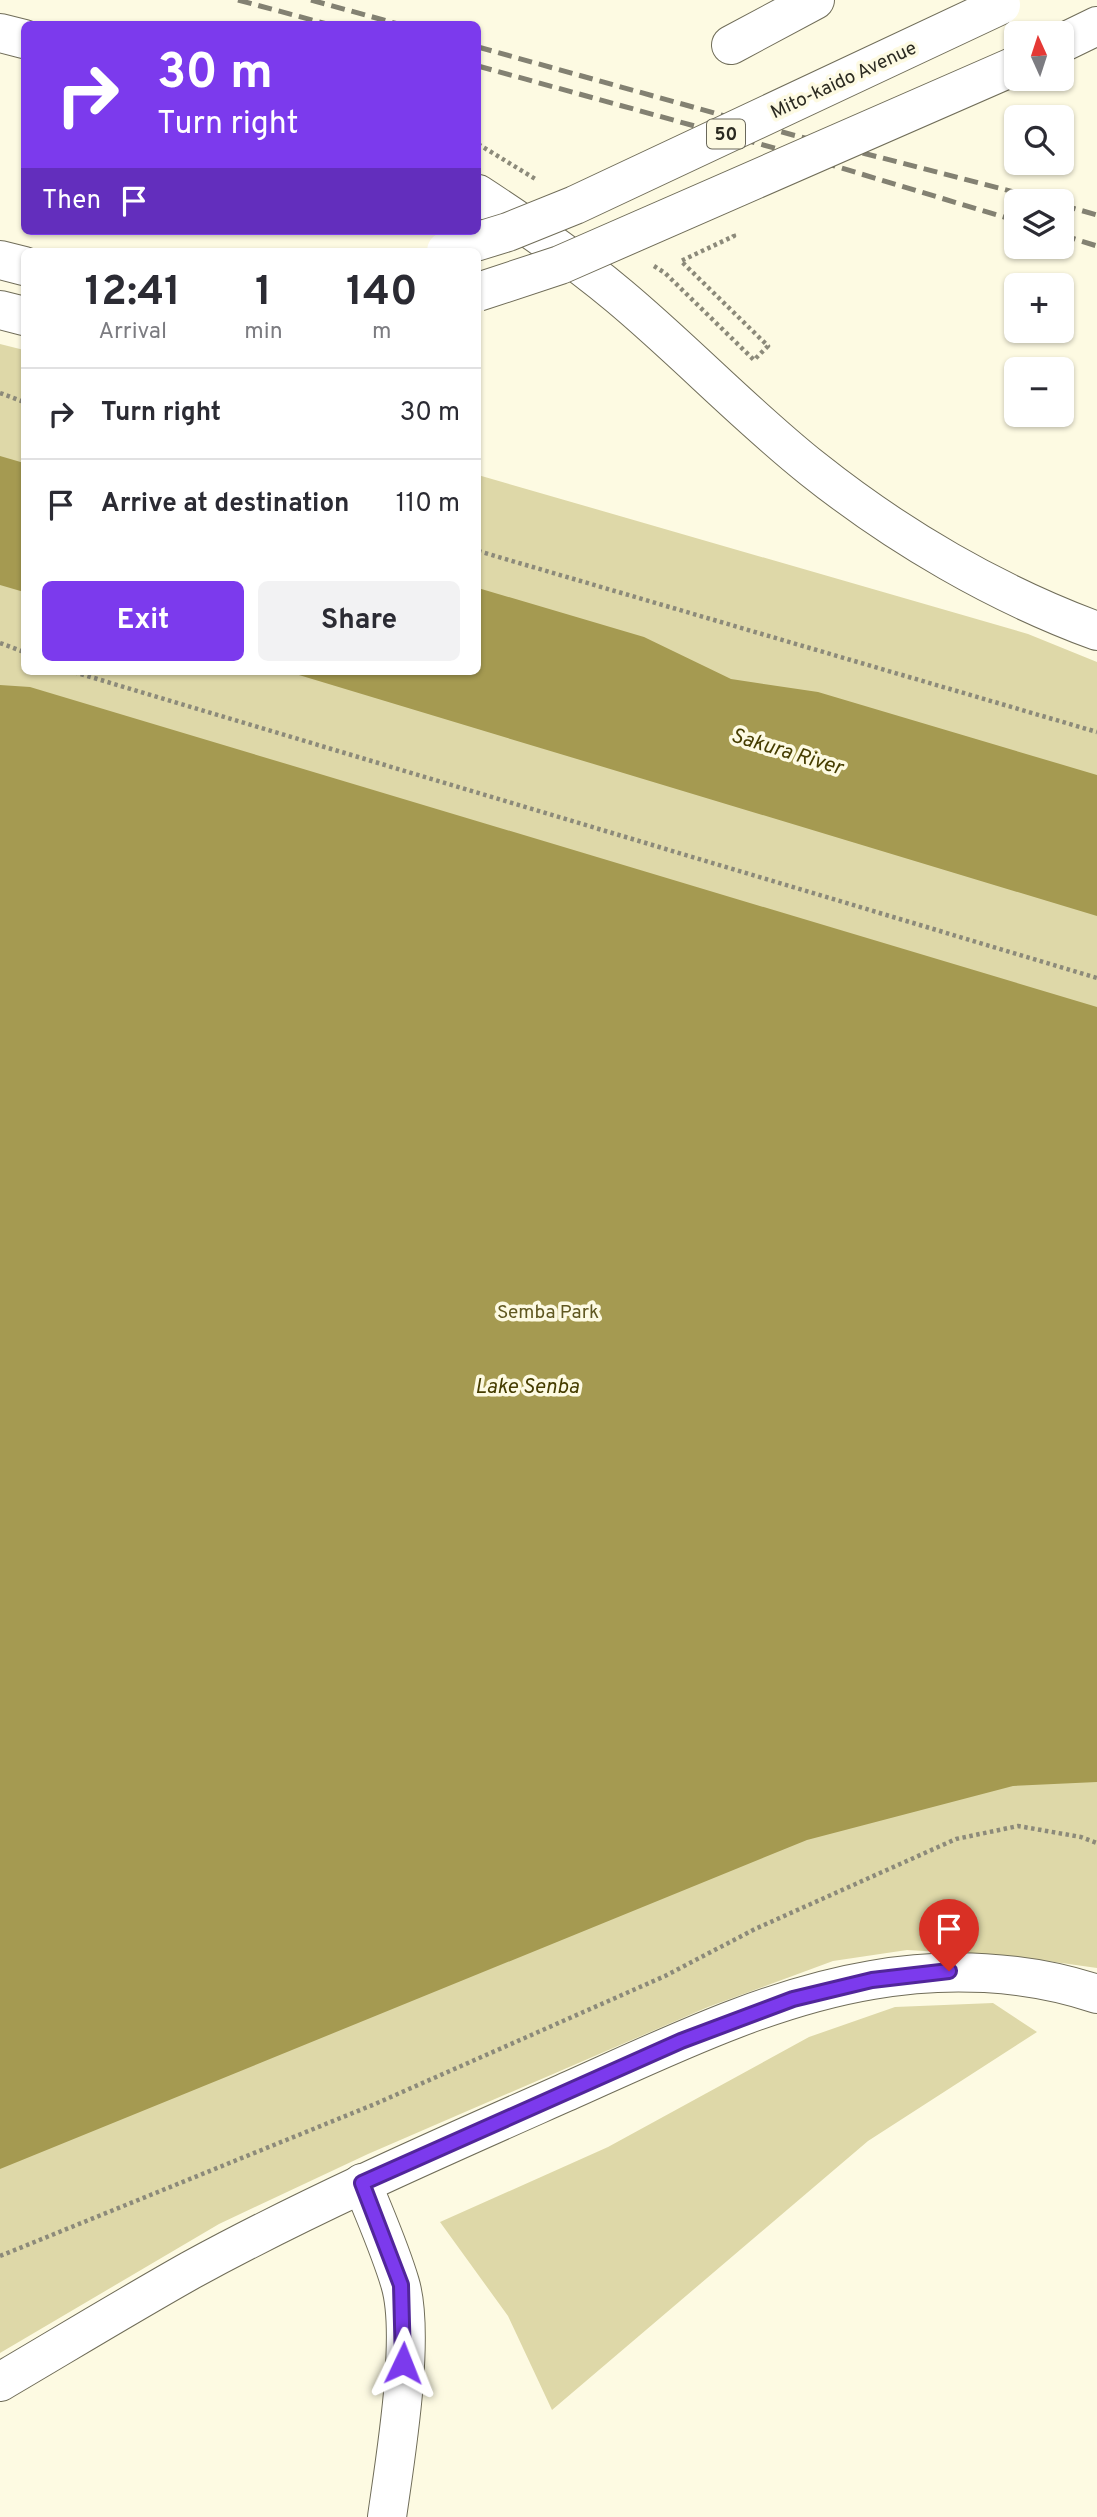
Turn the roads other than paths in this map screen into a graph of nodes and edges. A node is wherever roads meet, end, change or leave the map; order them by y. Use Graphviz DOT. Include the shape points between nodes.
graph roads {
  1 [pos="815,0"];
  2 [pos="1006,2"];
  3 [pos="1097,26"];
  4 [pos="0,33"];
  5 [pos="1074,37"];
  6 [pos="21,38"];
  7 [pos="731,45"];
  8 [pos="1004,71"];
  9 [pos="481,196"];
  10 [pos="457,248"];
  11 [pos="0,260"];
  12 [pos="21,265"];
  13 [pos="481,291"];
  14 [pos="0,310"];
  15 [pos="21,315"];
  16 [pos="1097,631"];
  17 [pos="1097,1994"];
  18 [pos="362,2183"];
  19 [pos="0,2382"];
  20 [pos="387,2517"];
  1 -- 7 [label="street"];
  2 -- 10 [label="street, Mito-kaido Avenue / 50, bridge" via="575,205"];
  3 -- 5 [label="street"];
  4 -- 6 [label="street"];
  8 -- 13 [label="street, bridge" via="560,265"];
  9 -- 16 [label="street" via="620,297 715,386 836,486 914,541"];
  11 -- 12 [label="street"];
  14 -- 15 [label="street"];
  17 -- 18 [label="street" via="1013,1976 949,1971 872,1980 793,1999 681,2041"];
  18 -- 19 [label="street" via="192,2270"];
  18 -- 20 [label="street" via="401,2285 405,2336"];
}
